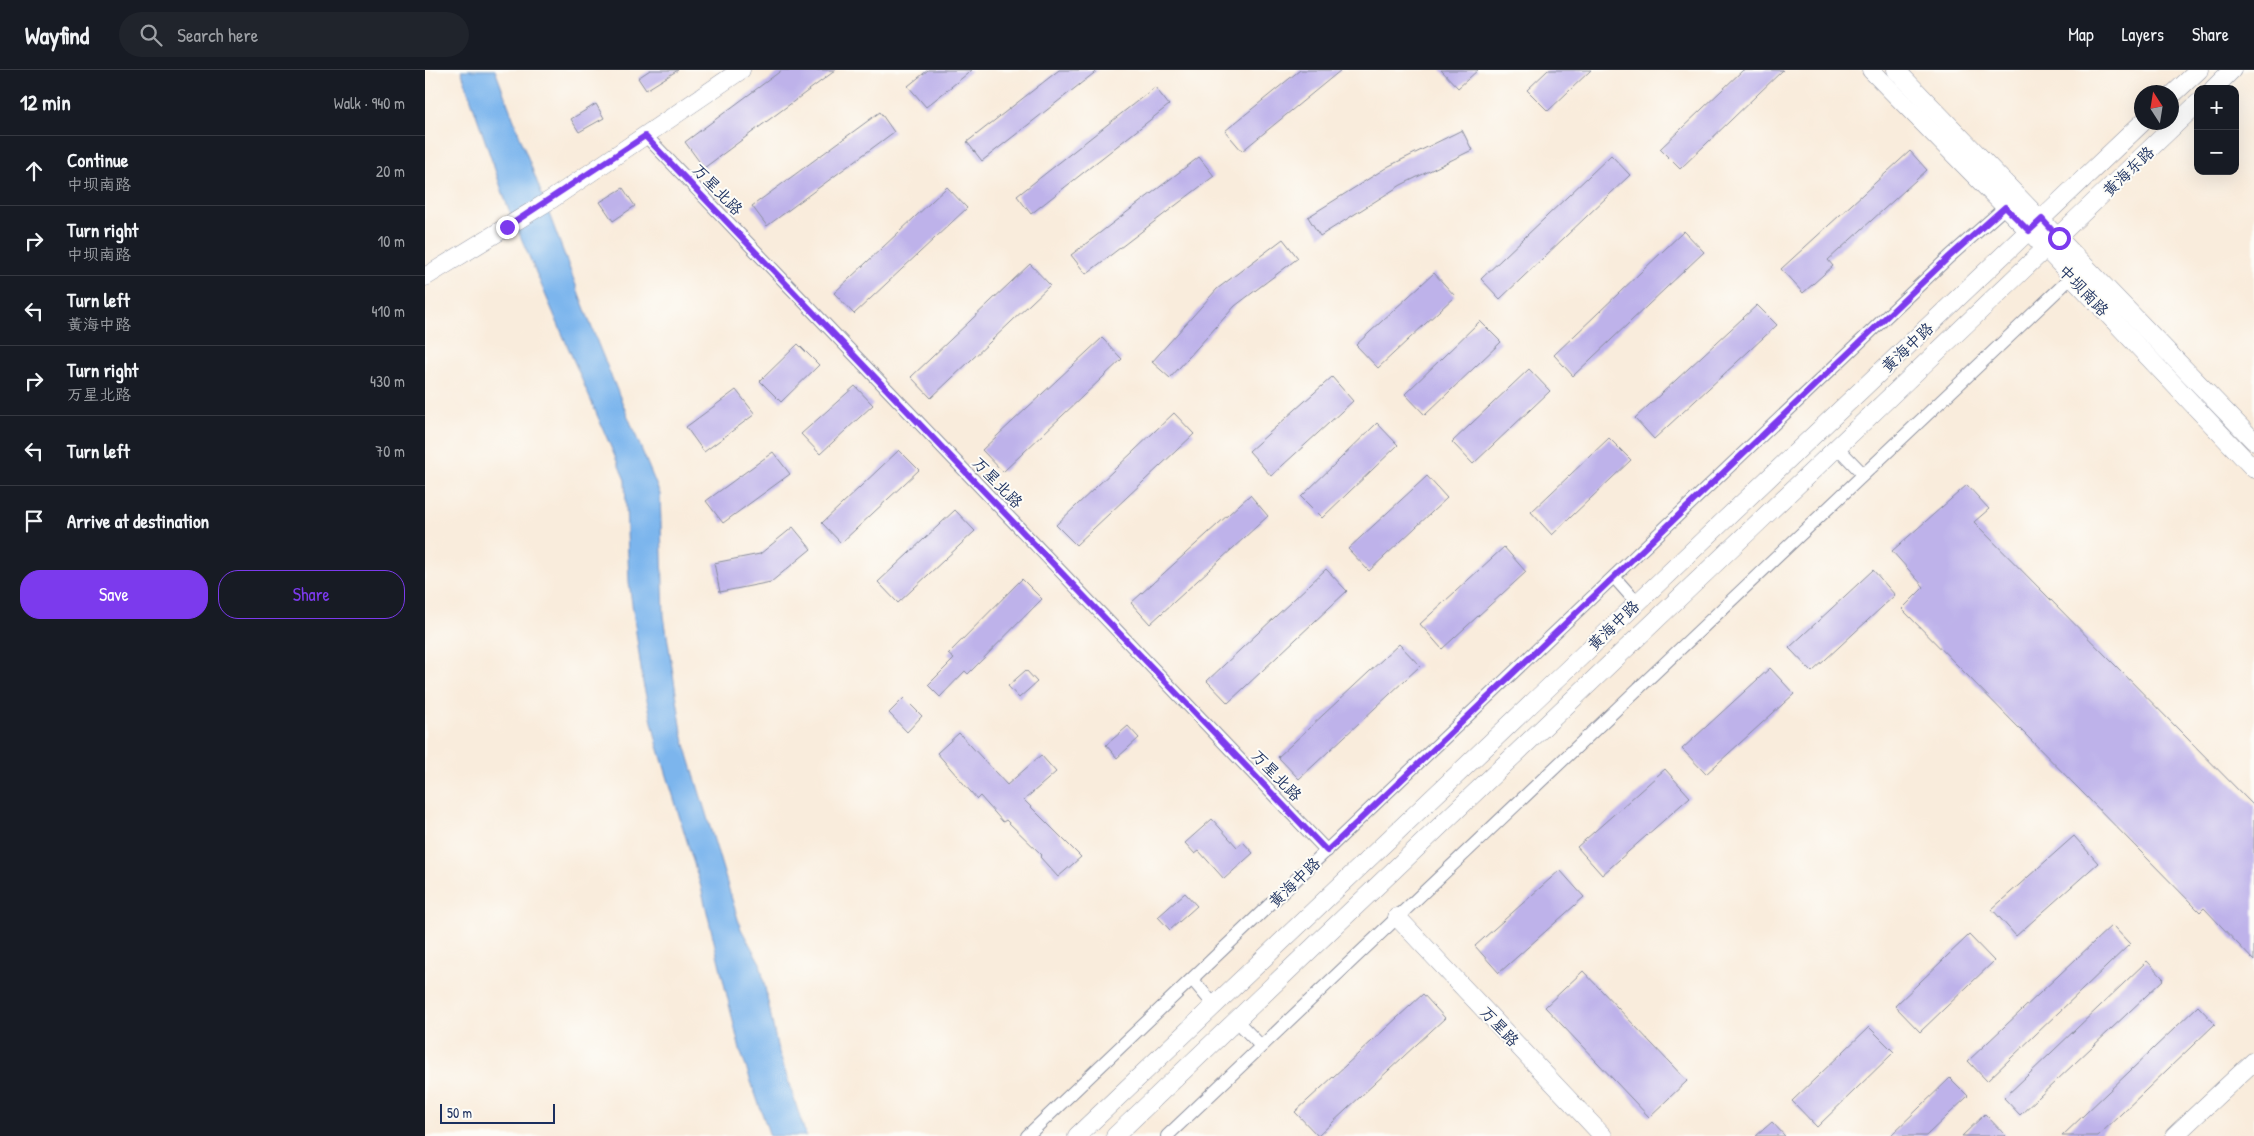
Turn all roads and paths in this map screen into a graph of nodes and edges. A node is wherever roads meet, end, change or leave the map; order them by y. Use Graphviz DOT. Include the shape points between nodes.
graph roads {
  1 [pos="741,70"];
  2 [pos="1871,70"];
  3 [pos="1896,70"];
  4 [pos="2199,70"];
  5 [pos="2233,70"];
  6 [pos="2217,85"];
  7 [pos="2179,89"];
  8 [pos="2194,108"];
  9 [pos="2135,130"];
  10 [pos="645,136"];
  11 [pos="2018,195"];
  12 [pos="2005,207"];
  13 [pos="2042,219"];
  14 [pos="2029,231"];
  15 [pos="2059,238"];
  16 [pos="2045,250"];
  17 [pos="2085,265"];
  18 [pos="425,277"];
  19 [pos="2254,441"];
  20 [pos="1837,447"];
  21 [pos="2254,469"];
  22 [pos="1863,474"];
  23 [pos="1614,577"];
  24 [pos="1637,603"];
  25 [pos="1327,851"];
  26 [pos="1397,917"];
  27 [pos="1192,979"];
  28 [pos="1214,1005"];
  29 [pos="1236,1020"];
  30 [pos="1261,1046"];
  31 [pos="2254,1061"];
  32 [pos="1027,1136"];
  33 [pos="1077,1136"];
  34 [pos="1115,1136"];
  35 [pos="1167,1136"];
  36 [pos="1603,1136"];
  37 [pos="2174,1136"];
  1 -- 10 [label="street"];
  2 -- 12 [label="street, 中坝南路"];
  3 -- 11 [label="street, 中坝南路"];
  4 -- 7 [label="street"];
  5 -- 6 [label="street"];
  8 -- 15 [label="street, 黄海东路"];
  9 -- 13 [label="street, 黄海东路"];
  10 -- 18 [label="street" via="552,199"];
  10 -- 25 [label="street, 万星北路"];
  11 -- 12 [label="street, 黄海中路"];
  11 -- 13 [label="street, 中坝南路"];
  12 -- 14 [label="street, 中坝南路"];
  12 -- 23 [label="street, 黄海中路"];
  13 -- 14 [label="street, 黄海中路"];
  13 -- 15 [label="street, 中坝南路"];
  14 -- 16 [label="street, 中坝南路"];
  14 -- 24 [label="street, 黄海中路"];
  15 -- 16 [label="street, 黄海中路"];
  15 -- 17 [label="street, 中坝南路"];
  16 -- 20 [label="street, 黄海中路"];
  16 -- 21 [label="street, 中坝南路"];
  17 -- 19 [label="street, 中坝南路"];
  17 -- 22 [label="street"];
  20 -- 22 [label="street"];
  20 -- 29 [label="street, 黄海中路"];
  22 -- 26 [label="street"];
  23 -- 24 [label="street"];
  23 -- 25 [label="street, 黄海中路"];
  24 -- 28 [label="street, 黄海中路"];
  25 -- 27 [label="street, 黄海中路"];
  26 -- 30 [label="street"];
  26 -- 36 [label="street, 万星路"];
  27 -- 28 [label="street"];
  27 -- 32 [label="street, 黄海中路"];
  28 -- 33 [label="street, 黄海中路"];
  29 -- 30 [label="street"];
  29 -- 34 [label="street, 黄海中路"];
  30 -- 35 [label="street"];
  31 -- 37 [label="street"];
}
